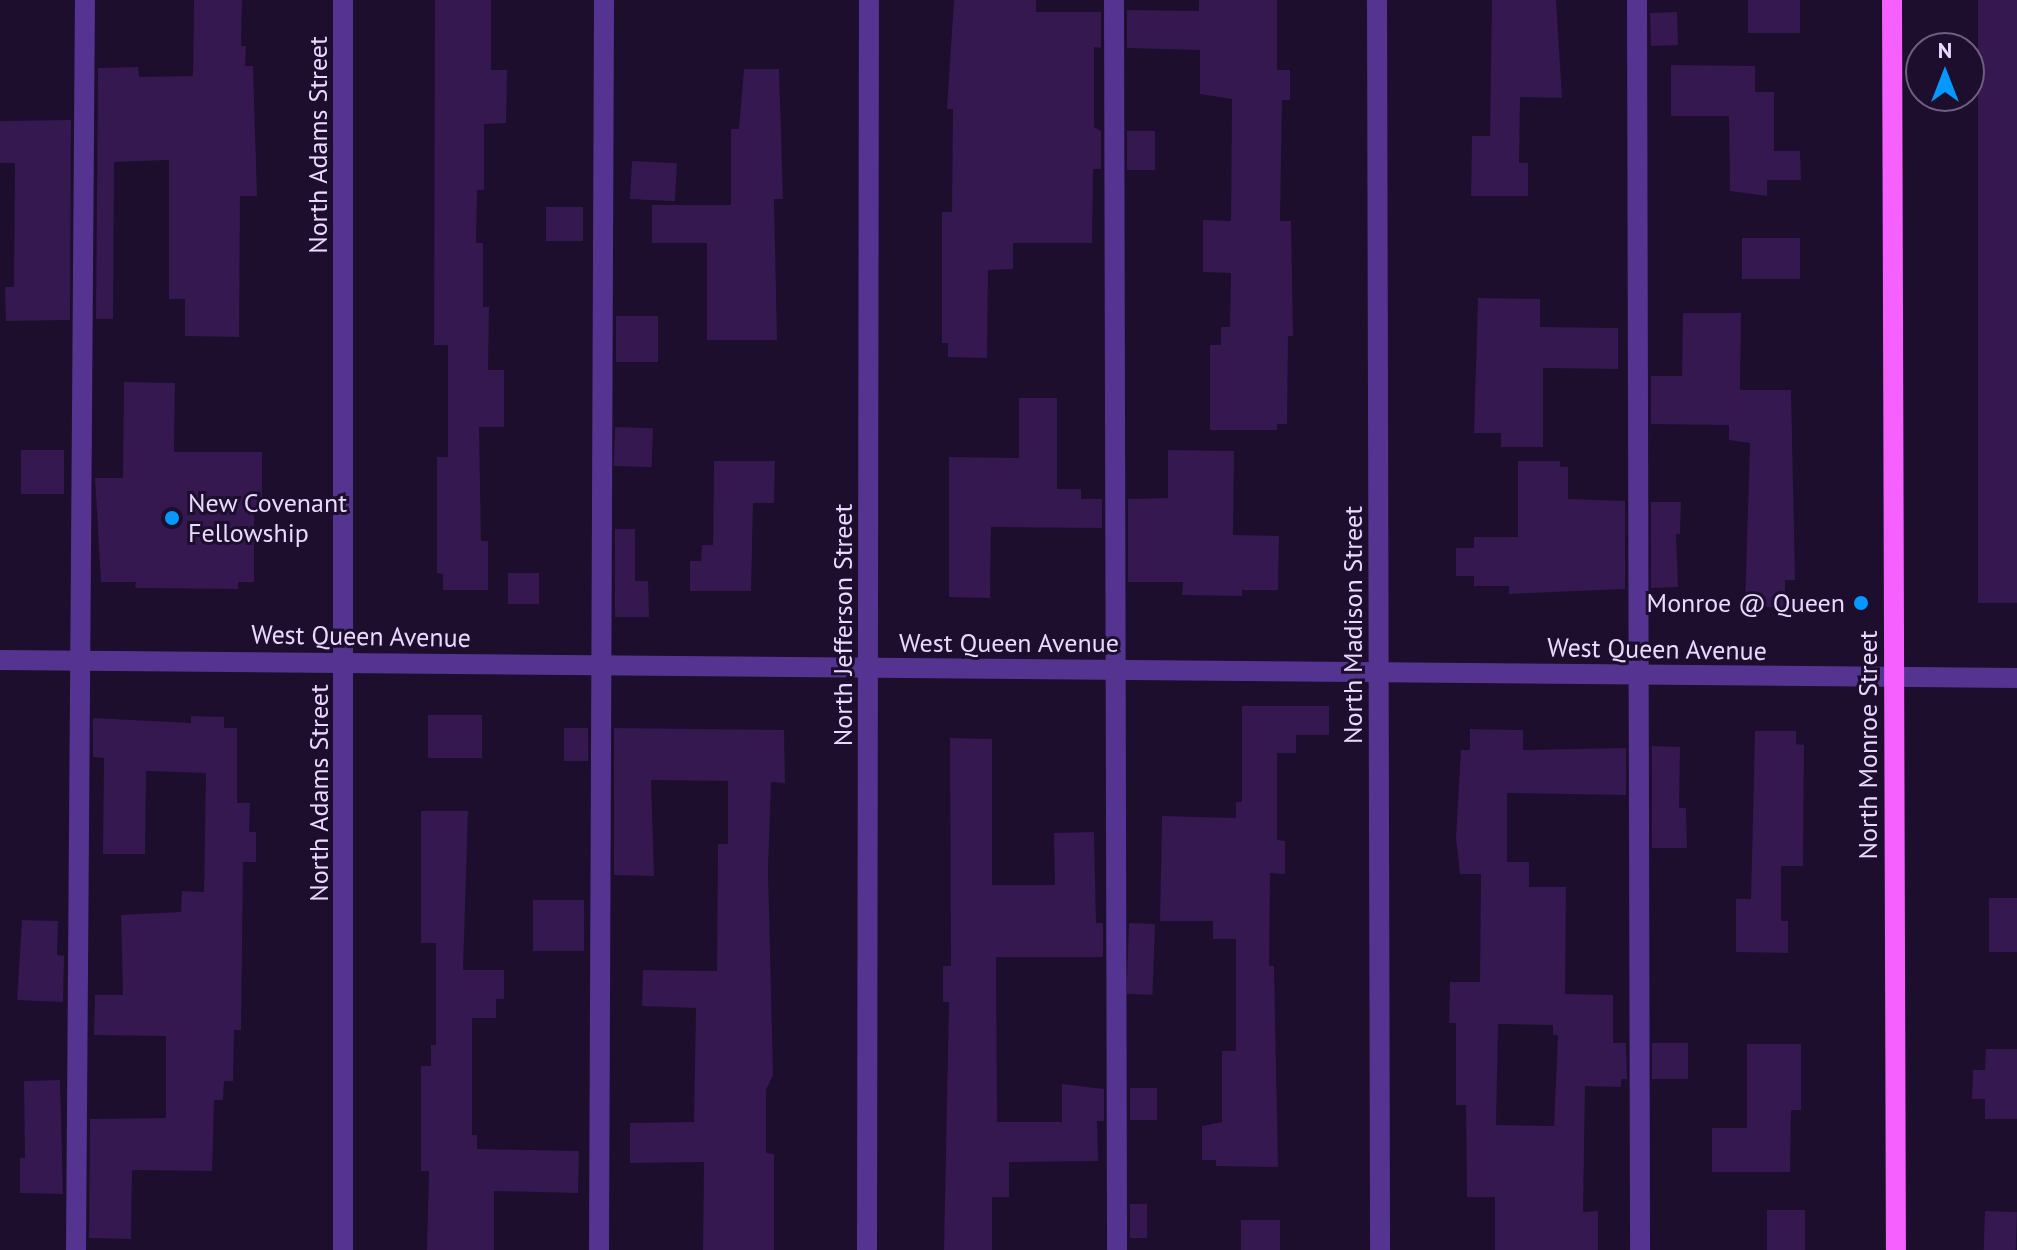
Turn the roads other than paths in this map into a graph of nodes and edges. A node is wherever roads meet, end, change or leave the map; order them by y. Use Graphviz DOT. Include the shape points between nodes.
graph roads {
  1 [pos="85,0"];
  2 [pos="343,0"];
  3 [pos="604,0"];
  4 [pos="869,0"];
  5 [pos="1114,0"];
  6 [pos="1377,0"];
  7 [pos="1637,0"];
  8 [pos="1892,0"];
  9 [pos="0,660"];
  10 [pos="77,660"];
  11 [pos="346,661"];
  12 [pos="601,665"];
  13 [pos="869,668"];
  14 [pos="1116,669"];
  15 [pos="1379,671"];
  16 [pos="1641,675"];
  17 [pos="1894,678"];
  18 [pos="2017,678"];
  19 [pos="76,1250"];
  20 [pos="343,1250"];
  21 [pos="599,1250"];
  22 [pos="867,1250"];
  23 [pos="1117,1250"];
  24 [pos="1380,1250"];
  25 [pos="1640,1250"];
  26 [pos="1896,1250"];
  1 -- 10 [label="street"];
  2 -- 11 [label="street, North Adams Street"];
  3 -- 12 [label="street"];
  4 -- 13 [label="street, North Jefferson Street"];
  5 -- 14 [label="street"];
  6 -- 15 [label="street, North Madison Street"];
  7 -- 16 [label="street"];
  8 -- 17 [label="main road, North Monroe Street"];
  9 -- 10 [label="street, West Queen Avenue"];
  10 -- 11 [label="street, West Queen Avenue"];
  10 -- 19 [label="street"];
  11 -- 12 [label="street, West Queen Avenue"];
  11 -- 20 [label="street, North Adams Street"];
  12 -- 13 [label="street, West Queen Avenue"];
  12 -- 21 [label="street"];
  13 -- 14 [label="street, West Queen Avenue"];
  13 -- 22 [label="street, North Jefferson Street"];
  14 -- 15 [label="street, West Queen Avenue"];
  14 -- 23 [label="street"];
  15 -- 16 [label="street, West Queen Avenue"];
  15 -- 24 [label="street, North Madison Street"];
  16 -- 17 [label="street, West Queen Avenue"];
  16 -- 25 [label="street"];
  17 -- 18 [label="street, West Queen Avenue"];
  17 -- 26 [label="main road, North Monroe Street"];
}
